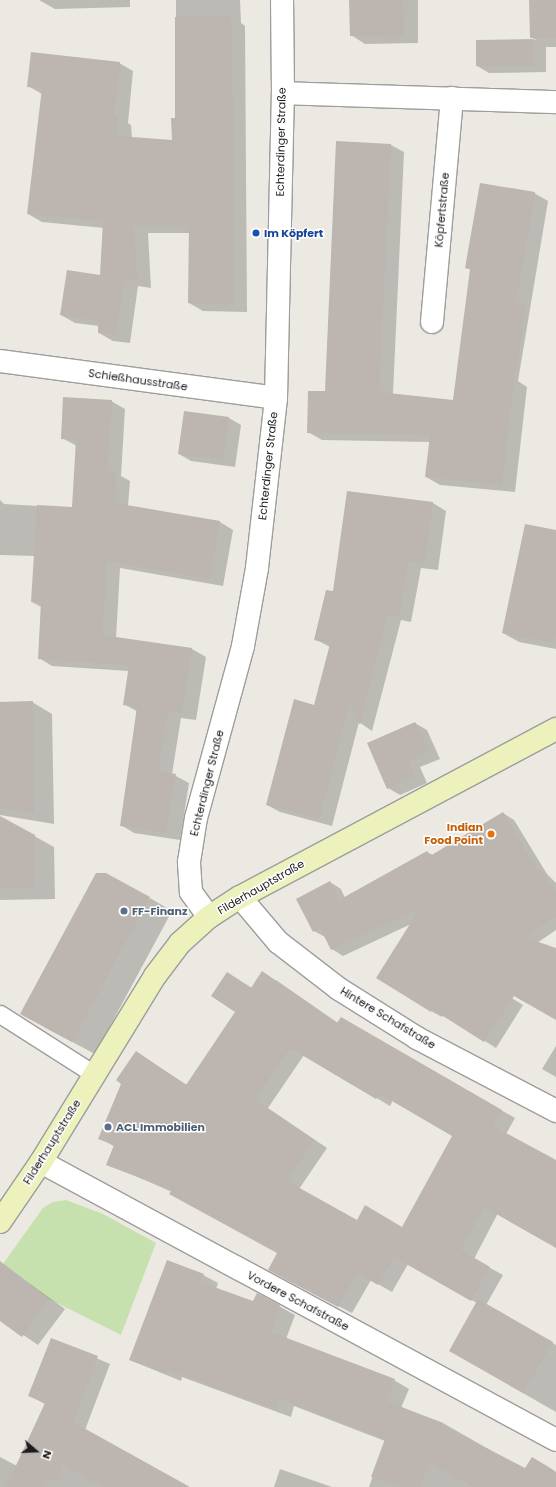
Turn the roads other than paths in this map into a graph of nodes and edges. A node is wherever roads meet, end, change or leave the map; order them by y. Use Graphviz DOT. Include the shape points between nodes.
graph roads {
  1 [pos="282,0"];
  2 [pos="283,93"];
  3 [pos="452,98"];
  4 [pos="556,102"];
  5 [pos="432,322"];
  6 [pos="0,361"];
  7 [pos="276,398"];
  8 [pos="556,729"];
  9 [pos="240,897"];
  10 [pos="209,917"];
  11 [pos="0,1014"];
  12 [pos="94,1074"];
  13 [pos="556,1112"];
  14 [pos="41,1162"];
  15 [pos="0,1222"];
  16 [pos="556,1440"];
  1 -- 2 [label="street, Echterdinger Straße"];
  2 -- 3 [label="street"];
  2 -- 7 [label="street, Echterdinger Straße"];
  3 -- 4 [label="street"];
  3 -- 5 [label="street, Köpfertstraße"];
  6 -- 7 [label="street, Schießhausstraße"];
  7 -- 10 [label="street, Echterdinger Straße" via="257,568 243,646 196,818 189,862 191,892"];
  8 -- 9 [label="main road, Filderhauptstraße"];
  9 -- 10 [label="main road, Filderhauptstraße"];
  9 -- 13 [label="street, Hintere Schafstraße" via="278,942 339,989 417,1038"];
  10 -- 12 [label="main road, Filderhauptstraße" via="180,943 155,976"];
  11 -- 12 [label="lane"];
  12 -- 14 [label="main road, Filderhauptstraße"];
  14 -- 15 [label="main road, Filderhauptstraße"];
  14 -- 16 [label="street, Vordere Schafstraße"];
}
